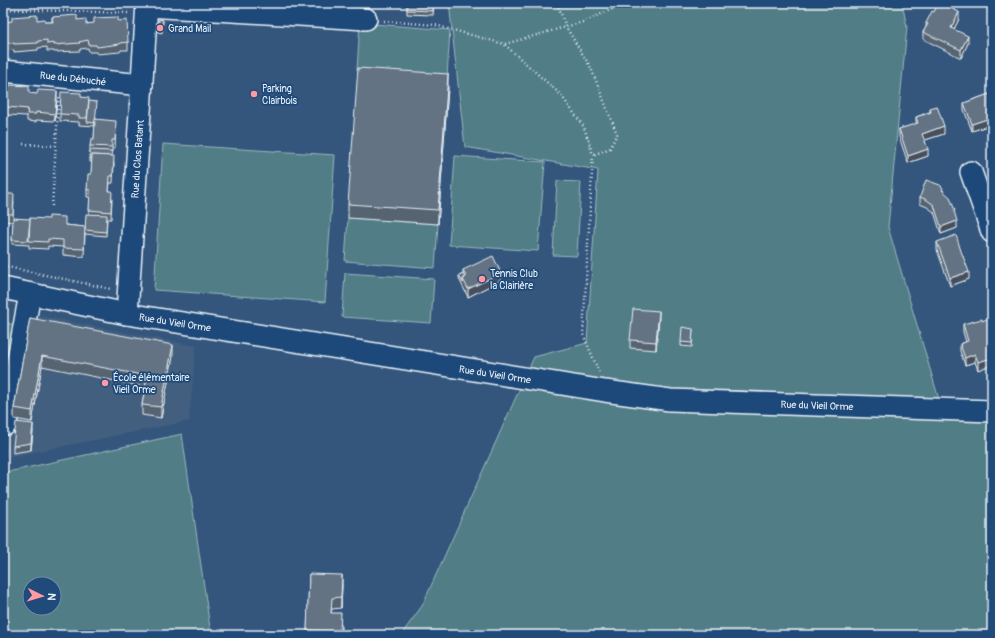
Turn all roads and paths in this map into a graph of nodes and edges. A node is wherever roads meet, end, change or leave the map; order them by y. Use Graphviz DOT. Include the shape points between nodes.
graph roads {
  1 [pos="557,3"];
  2 [pos="626,3"];
  3 [pos="147,8"];
  4 [pos="3,9"];
  5 [pos="366,19"];
  6 [pos="566,27"];
  7 [pos="504,44"];
  8 [pos="3,72"];
  9 [pos="60,77"];
  10 [pos="142,85"];
  11 [pos="23,144"];
  12 [pos="55,146"];
  13 [pos="594,155"];
  14 [pos="971,172"];
  15 [pos="52,206"];
  16 [pos="992,232"];
  17 [pos="3,266"];
  18 [pos="128,285"];
  19 [pos="3,288"];
  20 [pos="30,294"];
  21 [pos="127,314"];
  22 [pos="605,391"];
  23 [pos="992,411"];
  24 [pos="6,424"];
  1 -- 6 [label="path"];
  2 -- 6 [label="path"];
  3 -- 4 [label="path"];
  3 -- 5 [label="street"];
  3 -- 10 [label="street, Rue du Clos Batant"];
  5 -- 7 [label="path" via="435,25"];
  6 -- 7 [label="path"];
  6 -- 13 [label="path" via="591,68 617,134 610,148"];
  7 -- 13 [label="path" via="561,96 584,127"];
  8 -- 9 [label="street, Rue du Débuché"];
  9 -- 10 [label="street, Rue du Débuché"];
  9 -- 12 [label="path"];
  10 -- 18 [label="street, Rue du Clos Batant"];
  11 -- 12 [label="path"];
  12 -- 15 [label="path"];
  13 -- 22 [label="path" via="583,334 605,385"];
  14 -- 16 [label="street"];
  17 -- 18 [label="path" via="113,290 119,283"];
  18 -- 21 [label="street, Rue du Clos Batant"];
  19 -- 20 [label="street, Rue du Vieil Orme"];
  20 -- 21 [label="street, Rue du Vieil Orme"];
  20 -- 24 [label="street"];
  21 -- 22 [label="street, Rue du Vieil Orme"];
  22 -- 23 [label="street, Rue du Vieil Orme" via="670,400"];
}
